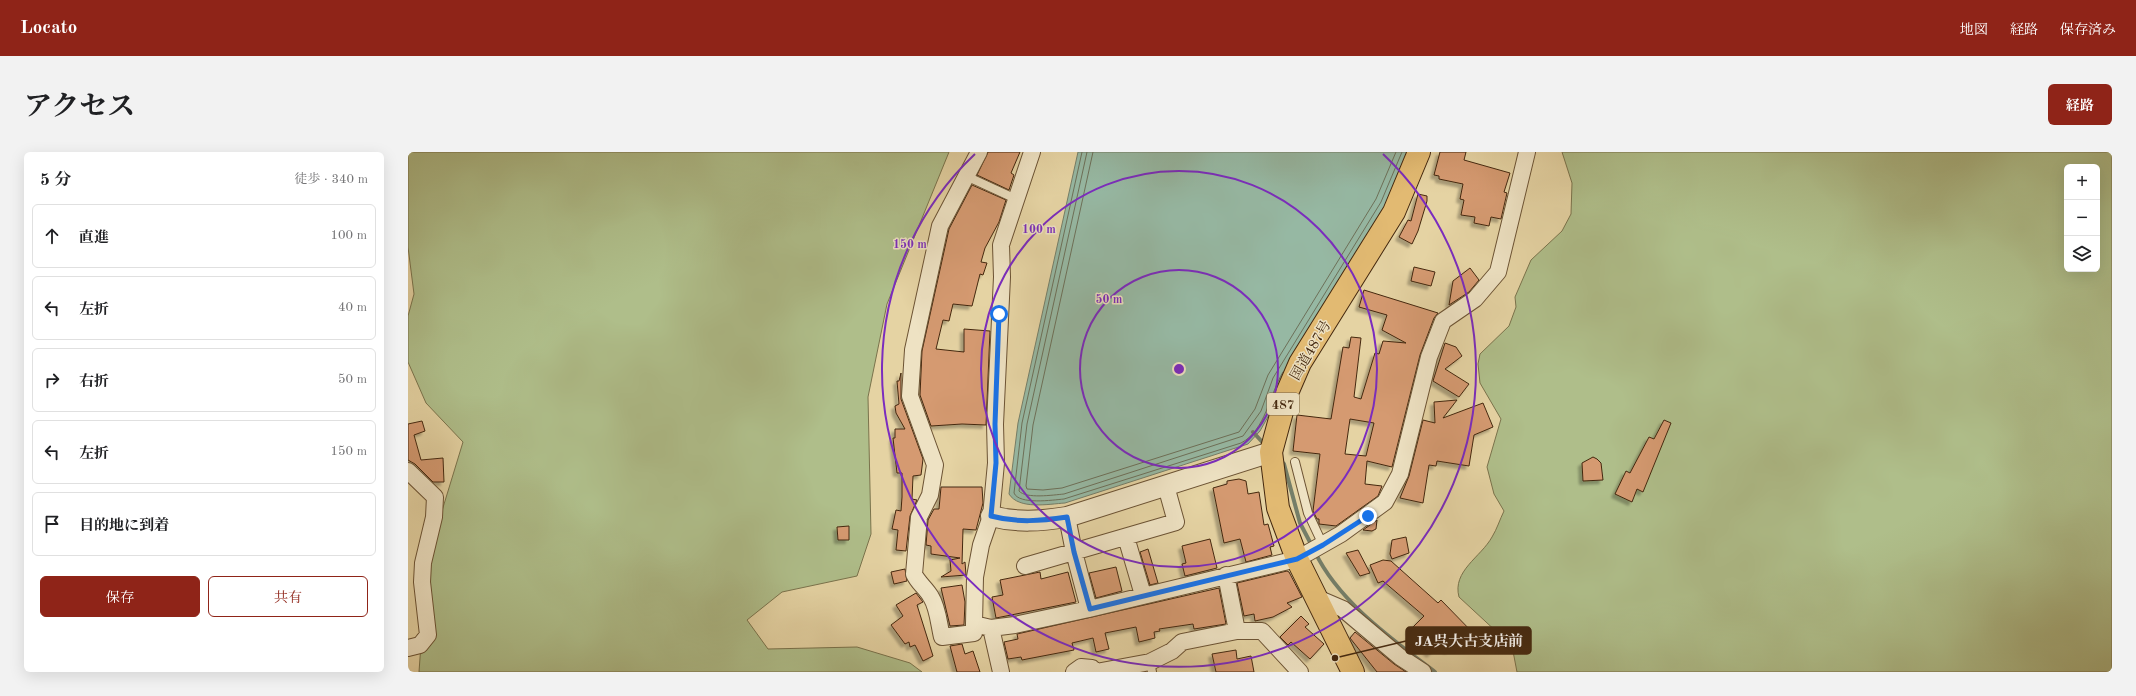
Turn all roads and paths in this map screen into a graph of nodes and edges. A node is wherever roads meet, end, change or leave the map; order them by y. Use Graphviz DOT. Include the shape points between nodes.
graph roads {
  1 [pos="979,152"];
  2 [pos="1032,152"];
  3 [pos="1419,152"];
  4 [pos="1527,152"];
  5 [pos="966,176"];
  6 [pos="1016,199"];
  7 [pos="1270,452"];
  8 [pos="1295,462"];
  9 [pos="408,470"];
  10 [pos="1166,486"];
  11 [pos="991,516"];
  12 [pos="1067,517"];
  13 [pos="1126,537"];
  14 [pos="1323,545"];
  15 [pos="1074,552"];
  16 [pos="1297,559"];
  17 [pos="1025,566"];
  18 [pos="1226,575"];
  19 [pos="1143,595"];
  20 [pos="1315,597"];
  21 [pos="1090,609"];
  22 [pos="974,624"];
  23 [pos="991,628"];
  24 [pos="1237,631"];
  25 [pos="408,648"];
  26 [pos="1151,667"];
  27 [pos="1002,672"];
  28 [pos="1074,672"];
  29 [pos="1095,672"];
  30 [pos="1300,672"];
  31 [pos="1353,672"];
  32 [pos="1423,672"];
  1 -- 5 [label="street"];
  2 -- 6 [label="street"];
  3 -- 7 [label="highway, 国道487号 / 487" via="1394,212 1300,363 1287,393"];
  4 -- 14 [label="street" via="1498,272 1475,299 1443,321 1429,358 1400,474 1385,502"];
  5 -- 6 [label="lane"];
  5 -- 22 [label="street" via="940,226 913,350 910,396 935,464 930,495 919,518 914,574 932,598 942,637 974,633"];
  6 -- 11 [label="street" via="1001,245 1002,277 995,416 996,463"];
  7 -- 10 [label="street"];
  7 -- 16 [label="highway, 国道487号 / 487" via="1278,508"];
  8 -- 14 [label="lane" via="1308,513"];
  9 -- 25 [label="street" via="435,497 434,517 423,563 422,582 428,635 420,645"];
  10 -- 12 [label="street"];
  10 -- 13 [label="street" via="1176,522"];
  11 -- 12 [label="street" via="1009,521 1039,521"];
  11 -- 22 [label="street" via="981,544 975,577"];
  12 -- 15 [label="street"];
  13 -- 15 [label="street"];
  13 -- 19 [label="street"];
  14 -- 16 [label="street"];
  15 -- 17 [label="street"];
  15 -- 21 [label="street"];
  16 -- 18 [label="street"];
  16 -- 20 [label="highway, 国道487号 / 487"];
  18 -- 19 [label="street"];
  18 -- 24 [label="street"];
  19 -- 21 [label="street"];
  20 -- 31 [label="highway, 国道487号 / 487"];
  20 -- 32 [label="street" via="1343,609 1400,657"];
  21 -- 23 [label="street"];
  22 -- 23 [label="street"];
  23 -- 27 [label="street"];
  24 -- 26 [label="street" via="1182,642"];
  24 -- 30 [label="street" via="1262,631"];
  26 -- 29 [label="street"];
  28 -- 29 [label="street" via="1081,668 1092,668"];
}
